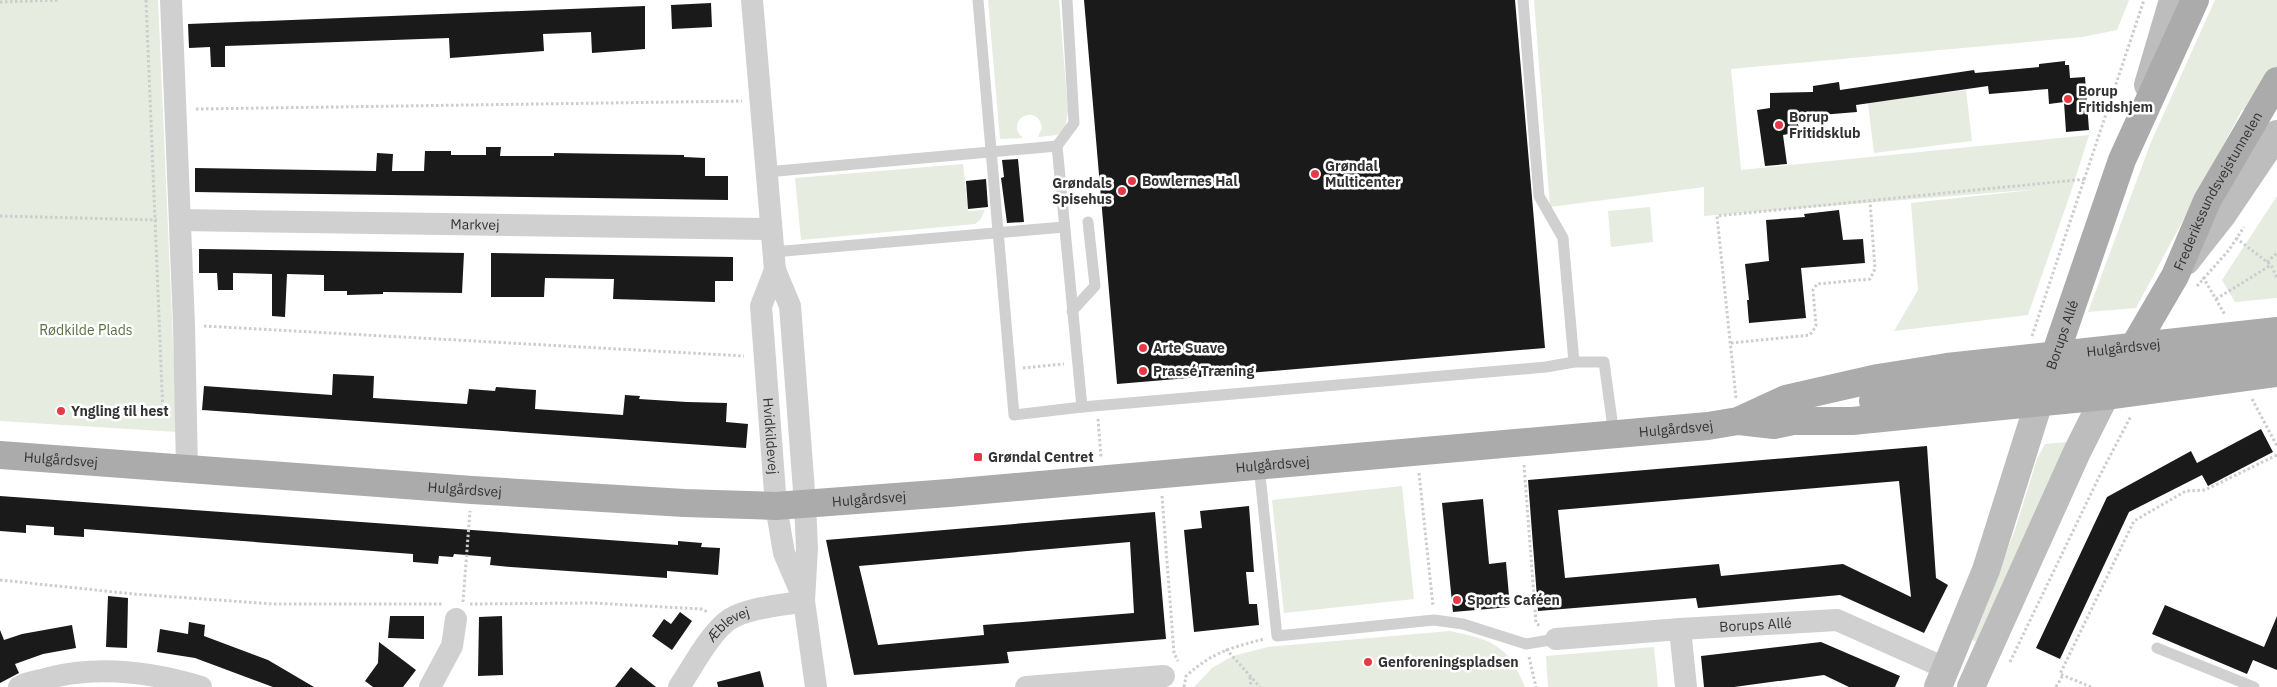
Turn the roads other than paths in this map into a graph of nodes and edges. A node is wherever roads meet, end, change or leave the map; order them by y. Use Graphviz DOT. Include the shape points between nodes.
graph roads {
  1 [pos="171,0"];
  2 [pos="752,0"];
  3 [pos="978,0"];
  4 [pos="1067,0"];
  5 [pos="1524,0"];
  6 [pos="2173,0"];
  7 [pos="2195,0"];
  8 [pos="2277,81"];
  9 [pos="2136,131"];
  10 [pos="2277,134"];
  11 [pos="1057,146"];
  12 [pos="991,152"];
  13 [pos="766,172"];
  14 [pos="180,220"];
  15 [pos="1088,222"];
  16 [pos="1064,227"];
  17 [pos="771,229"];
  18 [pos="998,233"];
  19 [pos="774,261"];
  20 [pos="2180,269"];
  21 [pos="1072,312"];
  22 [pos="2277,331"];
  23 [pos="2134,346"];
  24 [pos="2277,354"];
  25 [pos="1574,362"];
  26 [pos="2277,373"];
  27 [pos="2047,379"];
  28 [pos="2111,386"];
  29 [pos="1082,407"];
  30 [pos="1738,421"];
  31 [pos="1614,435"];
  32 [pos="0,455"];
  33 [pos="1259,466"];
  34 [pos="187,469"];
  35 [pos="805,504"];
  36 [pos="776,506"];
  37 [pos="804,601"];
  38 [pos="454,612"];
  39 [pos="1680,629"];
  40 [pos="1556,639"];
  41 [pos="2157,648"];
  42 [pos="1175,676"];
  43 [pos="1942,677"];
  44 [pos="1976,685"];
  45 [pos="19,687"];
  46 [pos="201,687"];
  47 [pos="430,687"];
  48 [pos="679,687"];
  49 [pos="816,687"];
  50 [pos="1033,687"];
  51 [pos="1686,687"];
  52 [pos="2254,687"];
  1 -- 14 [label="street"];
  2 -- 13 [label="street, Hvidkildevej"];
  3 -- 12 [label="lane"];
  4 -- 11 [label="lane" via="1074,123"];
  5 -- 25 [label="lane" via="1539,196 1562,238"];
  6 -- 9 [label="street, Borups Allé"];
  7 -- 9 [label="main road"];
  8 -- 20 [label="main road, Frederikssundsvejstunnelen" via="2207,201"];
  9 -- 27 [label="main road, Borups Allé" via="2122,160"];
  10 -- 20 [label="street"];
  11 -- 12 [label="lane"];
  11 -- 16 [label="lane"];
  12 -- 13 [label="lane"];
  12 -- 18 [label="lane"];
  13 -- 17 [label="street, Hvidkildevej"];
  14 -- 17 [label="street, Markvej"];
  14 -- 34 [label="street"];
  15 -- 21 [label="lane" via="1095,286"];
  16 -- 18 [label="lane"];
  16 -- 21 [label="lane"];
  17 -- 19 [label="street, Hvidkildevej"];
  18 -- 19 [label="lane"];
  18 -- 29 [label="lane" via="1014,415"];
  19 -- 35 [label="street, Hvidkildevej" via="790,306"];
  19 -- 36 [label="street, Hvidkildevej" via="761,306"];
  20 -- 23 [label="main road"];
  21 -- 29 [label="lane"];
  22 -- 23 [label="main road, Hulgårdsvej"];
  23 -- 27 [label="main road, Hulgårdsvej"];
  23 -- 28 [label="main road"];
  24 -- 28 [label="main road" via="2145,370"];
  25 -- 29 [label="lane"];
  25 -- 31 [label="lane" via="1604,362"];
  26 -- 28 [label="main road, Hulgårdsvej" via="2144,391"];
  27 -- 28 [label="main road, Hulgårdsvej"];
  27 -- 30 [label="main road, Hulgårdsvej" via="1852,421 1793,421 1774,425"];
  27 -- 30 [label="main road, Hulgårdsvej" via="1947,367 1786,398"];
  27 -- 43 [label="street, Borups Allé" via="1986,570"];
  28 -- 44 [label="street" via="2077,452"];
  30 -- 31 [label="main road, Hulgårdsvej"];
  31 -- 33 [label="main road, Hulgårdsvej"];
  32 -- 34 [label="main road, Hulgårdsvej"];
  33 -- 35 [label="main road, Hulgårdsvej"];
  33 -- 40 [label="lane" via="1277,636 1434,620 1463,624 1526,644"];
  34 -- 36 [label="main road, Hulgårdsvej" via="472,490"];
  35 -- 36 [label="main road, Hulgårdsvej"];
  35 -- 37 [label="street, Hvidkildevej"];
  36 -- 37 [label="street, Hvidkildevej" via="784,553"];
  37 -- 48 [label="street, Æblevej" via="729,620 714,635"];
  37 -- 49 [label="street, Hvidkildevej"];
  38 -- 47 [label="street" via="452,646"];
  39 -- 40 [label="street, Borups Allé"];
  39 -- 43 [label="street, Borups Allé" via="1838,620"];
  39 -- 51 [label="street"];
  41 -- 52 [label="lane"];
  42 -- 50 [label="street"];
  45 -- 46 [label="street" via="68,673 113,671 168,677"];
}
